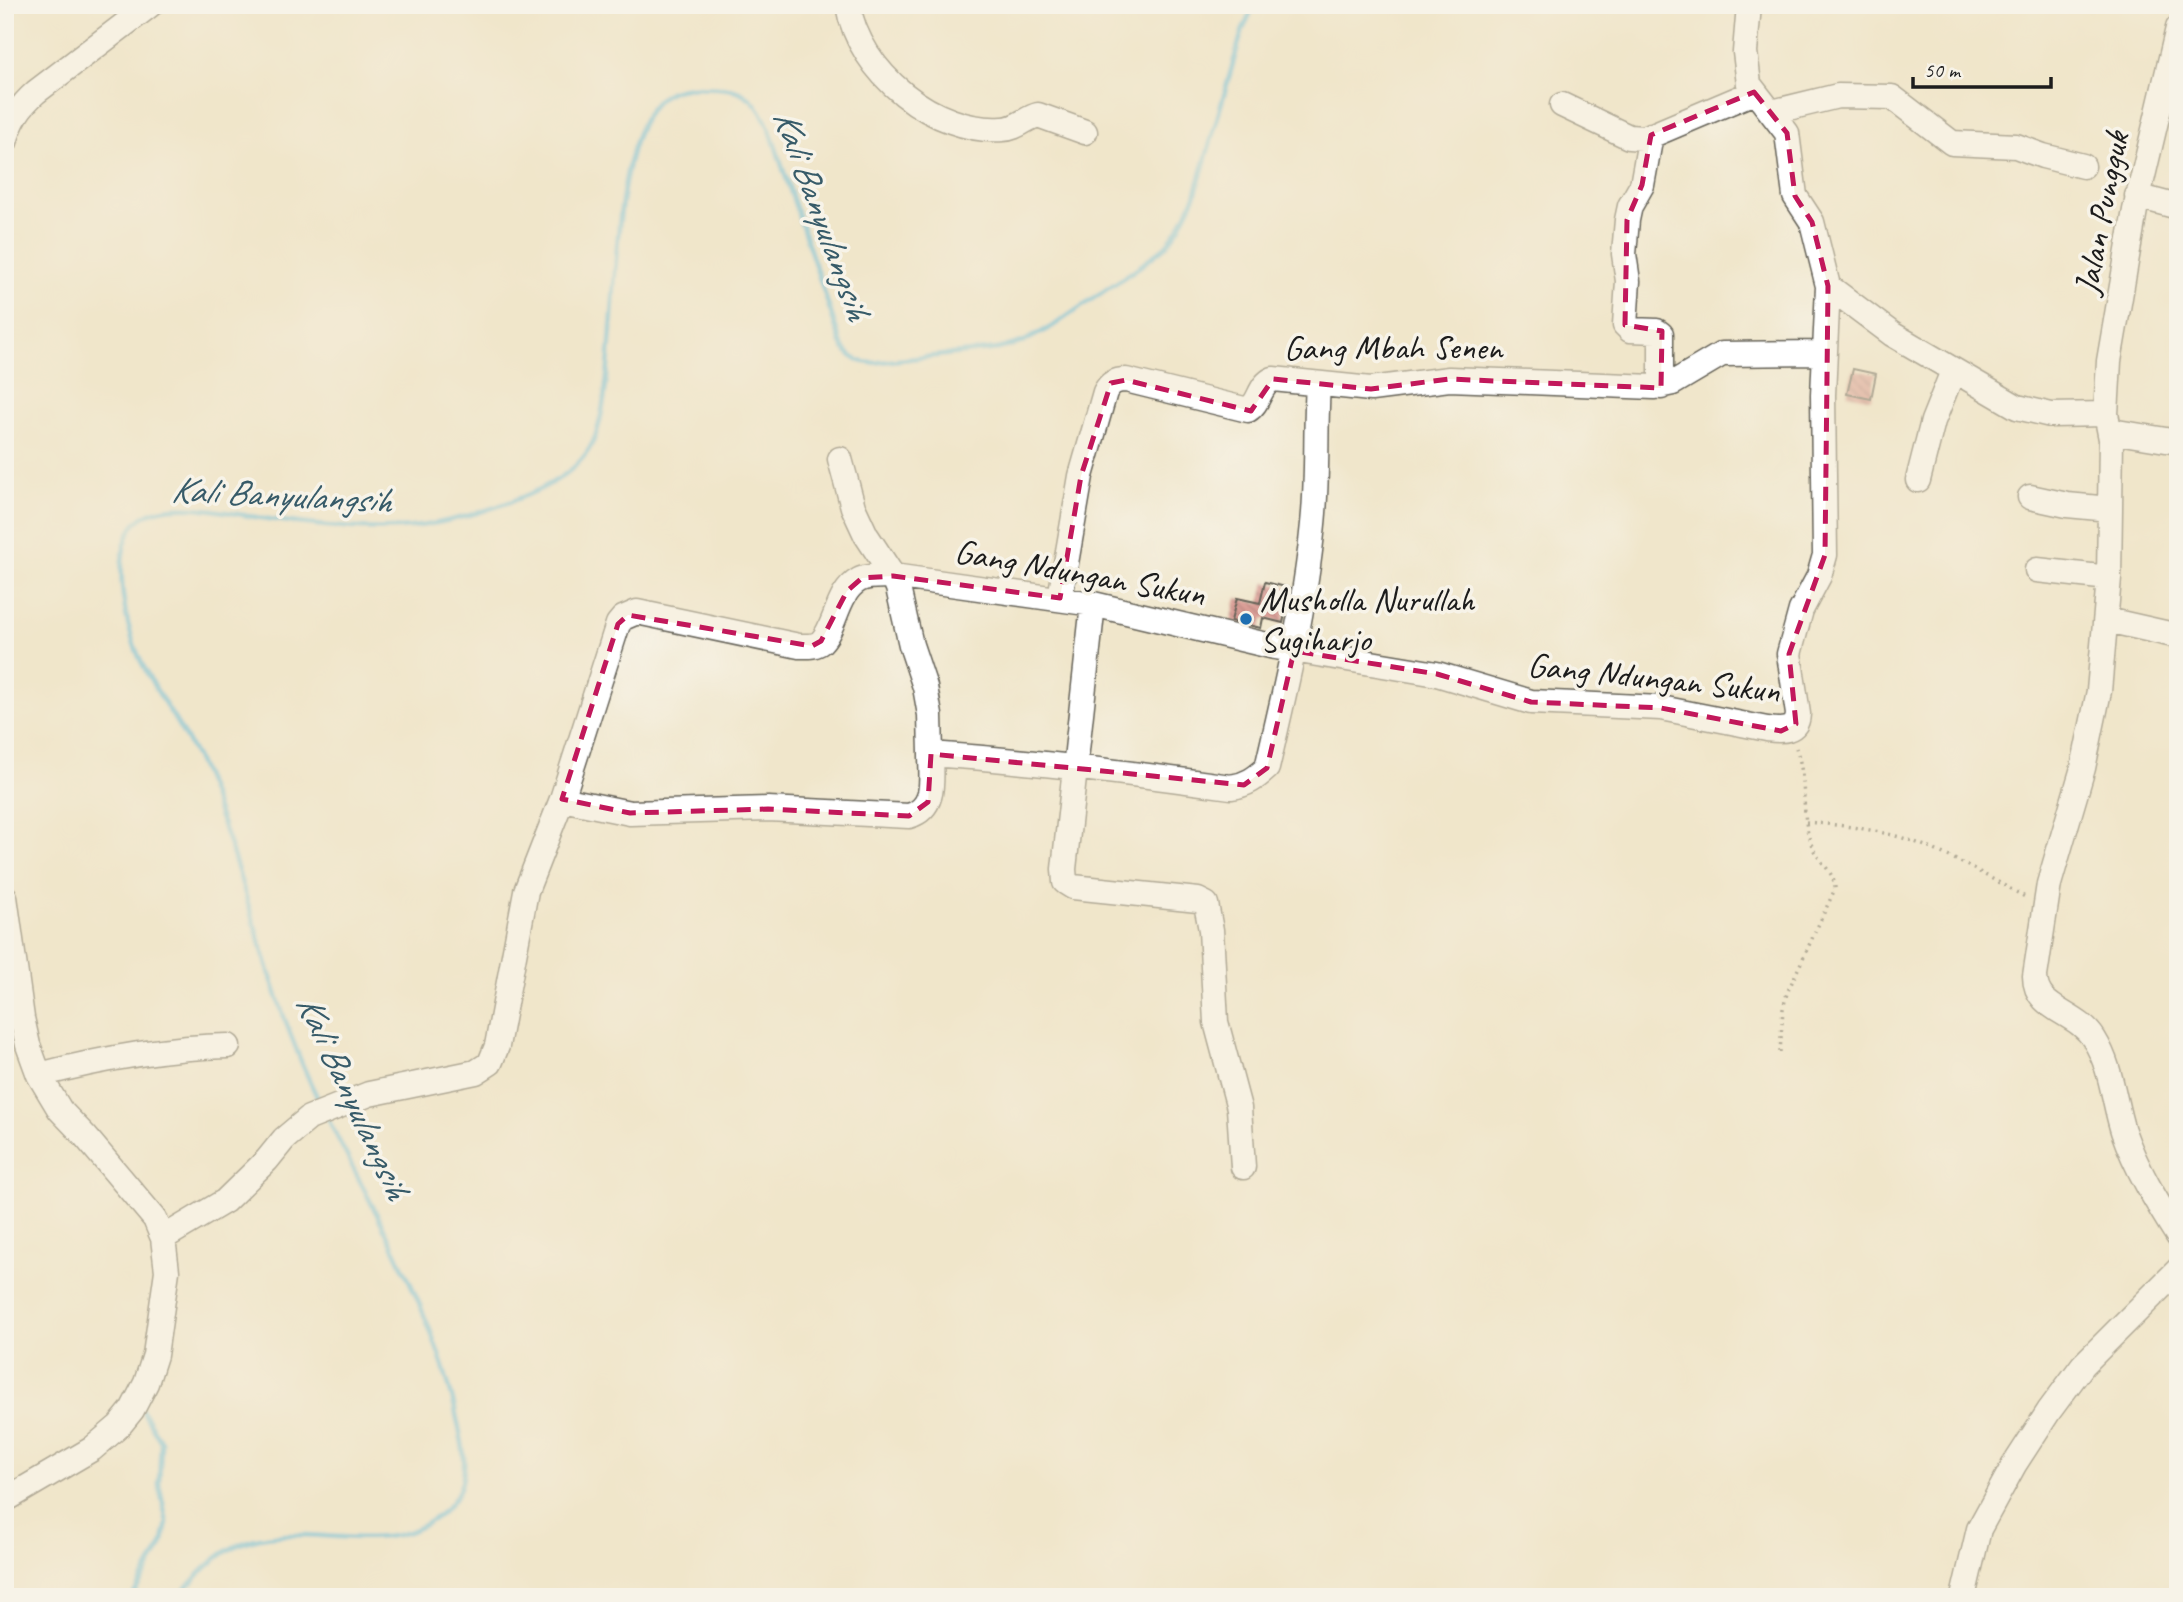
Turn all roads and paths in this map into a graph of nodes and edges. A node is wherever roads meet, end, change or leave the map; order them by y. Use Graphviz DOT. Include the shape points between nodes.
graph roads {
  1 [pos="150,5"];
  2 [pos="848,5"];
  3 [pos="1749,5"];
  4 [pos="2178,28"];
  5 [pos="1754,92"];
  6 [pos="1562,105"];
  7 [pos="1772,112"];
  8 [pos="1085,132"];
  9 [pos="1651,135"];
  10 [pos="5,142"];
  11 [pos="2083,166"];
  12 [pos="2137,197"];
  13 [pos="2178,207"];
  14 [pos="1828,286"];
  15 [pos="1824,353"];
  16 [pos="1953,371"];
  17 [pos="1318,384"];
  18 [pos="1661,387"];
  19 [pos="2108,422"];
  20 [pos="2178,442"];
  21 [pos="840,459"];
  22 [pos="1918,480"];
  23 [pos="2030,497"];
  24 [pos="2110,509"];
  25 [pos="2037,570"];
  26 [pos="893,576"];
  27 [pos="2109,578"];
  28 [pos="1060,598"];
  29 [pos="1093,604"];
  30 [pos="2107,620"];
  31 [pos="2178,636"];
  32 [pos="1294,650"];
  33 [pos="1789,730"];
  34 [pos="931,754"];
  35 [pos="1074,768"];
  36 [pos="562,799"];
  37 [pos="1807,822"];
  38 [pos="5,897"];
  39 [pos="2044,907"];
  40 [pos="228,1046"];
  41 [pos="1780,1052"];
  42 [pos="27,1058"];
  43 [pos="1243,1167"];
  44 [pos="2178,1236"];
  45 [pos="163,1238"];
  46 [pos="2178,1270"];
  47 [pos="5,1500"];
  48 [pos="1963,1597"];
  1 -- 10 [label="street" via="21,106"];
  2 -- 8 [label="street" via="856,33 872,59 908,96 936,114 970,128 1002,130 1040,115"];
  3 -- 5 [label="street, Gang Ndungan Sukun" via="1745,64"];
  4 -- 12 [label="street, Jalan Pungguk"];
  5 -- 7 [label="street, Gang Ndungan Sukun"];
  5 -- 9 [label="street"];
  6 -- 9 [label="street" via="1629,137"];
  7 -- 11 [label="street" via="1838,96 1892,97 1952,143 2016,146"];
  7 -- 14 [label="street, Gang Ndungan Sukun" via="1785,128 1795,195 1812,222"];
  9 -- 18 [label="street" via="1642,184 1627,220 1625,325 1630,330 1661,334"];
  12 -- 13 [label="street"];
  12 -- 19 [label="street, Jalan Pungguk" via="2109,360"];
  14 -- 15 [label="street, Gang Ndungan Sukun"];
  14 -- 16 [label="street" via="1882,328"];
  15 -- 18 [label="street, Gang Mbah Senen" via="1722,354"];
  15 -- 33 [label="street, Gang Ndungan Sukun" via="1824,561 1801,610 1789,654 1798,718"];
  16 -- 19 [label="street" via="2036,413"];
  16 -- 22 [label="street" via="1933,421"];
  17 -- 18 [label="street, Gang Mbah Senen" via="1385,389 1459,379"];
  17 -- 28 [label="street, Gang Mbah Senen" via="1270,379 1253,407 1242,410 1126,380 1111,383 1081,476"];
  17 -- 32 [label="street" via="1314,522"];
  19 -- 20 [label="street"];
  19 -- 24 [label="street, Jalan Pungguk"];
  21 -- 26 [label="street" via="853,507"];
  23 -- 24 [label="street"];
  24 -- 27 [label="street, Jalan Pungguk"];
  25 -- 27 [label="street"];
  26 -- 28 [label="street, Gang Ndungan Sukun"];
  26 -- 34 [label="street" via="925,687"];
  26 -- 36 [label="street, Gang Ndungan Sukun" via="862,578 854,583 821,641 812,646 637,612 623,618"];
  27 -- 30 [label="street, Jalan Pungguk"];
  28 -- 29 [label="street, Gang Ndungan Sukun"];
  29 -- 32 [label="street, Gang Ndungan Sukun"];
  29 -- 35 [label="street"];
  30 -- 31 [label="street"];
  30 -- 39 [label="street, Jalan Pungguk" via="2089,746"];
  32 -- 33 [label="street, Gang Ndungan Sukun" via="1437,674 1531,702 1661,708"];
  32 -- 35 [label="street" via="1267,768 1244,785"];
  33 -- 37 [label="path" via="1804,780"];
  34 -- 35 [label="street"];
  34 -- 36 [label="street" via="928,802 909,816 768,809 630,813"];
  35 -- 43 [label="street" via="1064,869 1068,886 1206,904 1216,1022 1239,1108"];
  36 -- 45 [label="street" via="526,891 490,1063 476,1072 369,1094 320,1113 289,1134 225,1201"];
  37 -- 39 [label="path" via="1857,827 1908,840"];
  37 -- 41 [label="path" via="1812,849 1833,875 1835,888 1787,993"];
  38 -- 42 [label="street"];
  39 -- 44 [label="street, Jalan Pungguk" via="2036,989 2042,999 2081,1023 2093,1038 2110,1070 2126,1139"];
  40 -- 42 [label="street" via="92,1062"];
  42 -- 45 [label="street" via="60,1110 155,1219"];
  45 -- 47 [label="street" via="167,1271 160,1322 155,1355 139,1399 119,1426 92,1449"];
  46 -- 48 [label="street" via="2083,1365 2049,1411 1979,1529"];
}
